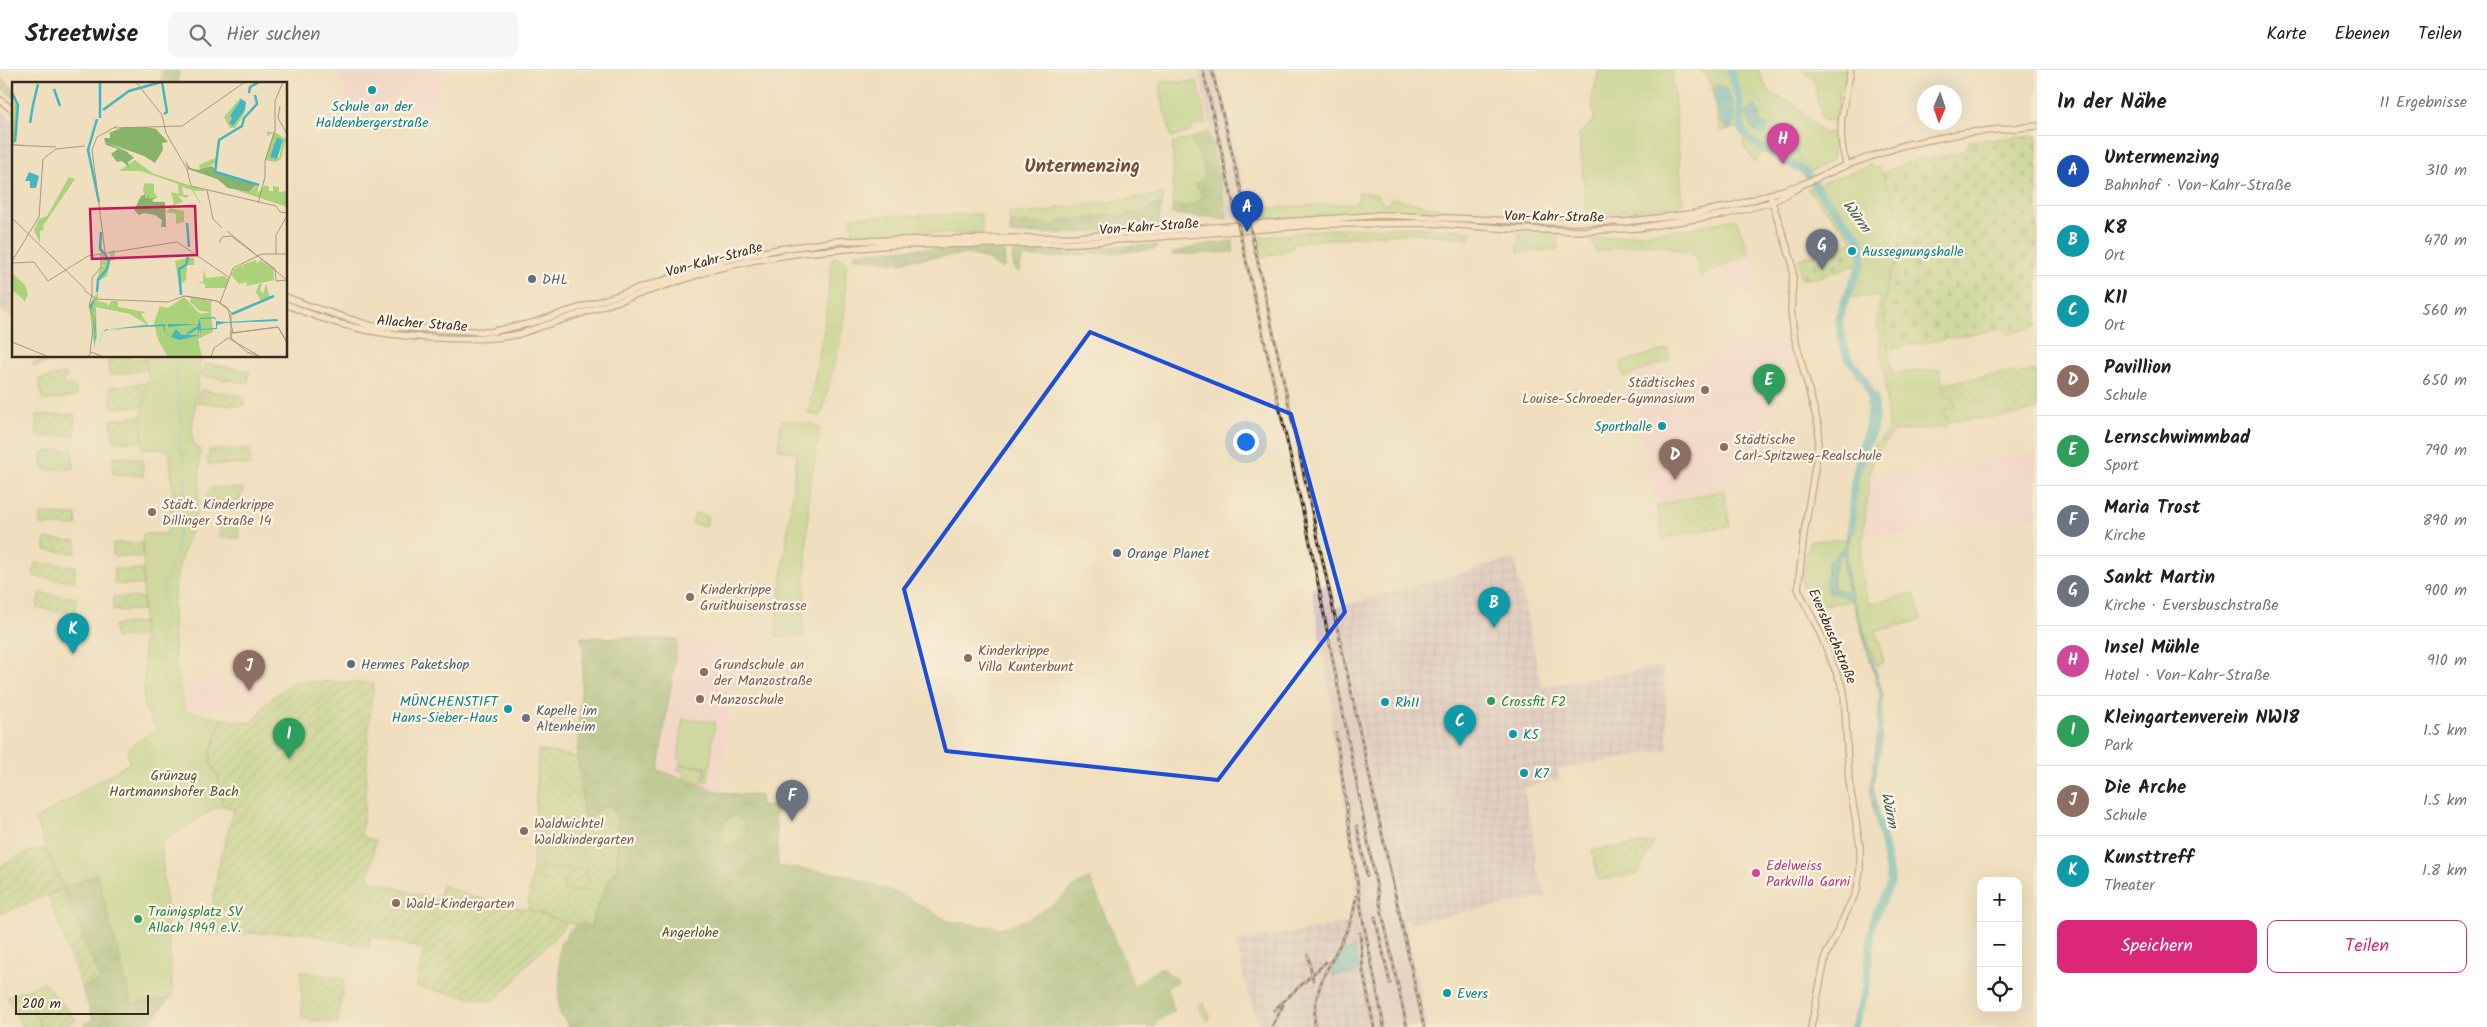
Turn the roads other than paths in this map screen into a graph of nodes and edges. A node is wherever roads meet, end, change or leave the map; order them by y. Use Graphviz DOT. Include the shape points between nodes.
graph roads {
  1 [pos="1851,70"];
  2 [pos="0,100"];
  3 [pos="12,109"];
  4 [pos="2037,126"];
  5 [pos="1847,165"];
  6 [pos="1803,184"];
  7 [pos="1769,194"];
  8 [pos="1772,202"];
  9 [pos="288,298"];
  10 [pos="288,305"];
  11 [pos="501,330"];
  12 [pos="501,338"];
  13 [pos="1811,1027"];
  1 -- 5 [label="main road" via="1840,134"];
  2 -- 3 [label="main road"];
  4 -- 5 [label="main road, Von-Kahr-Straße" via="1950,135 1904,145"];
  5 -- 6 [label="main road, Von-Kahr-Straße"];
  6 -- 7 [label="main road, Von-Kahr-Straße"];
  6 -- 8 [label="main road, Von-Kahr-Straße"];
  7 -- 8 [label="main road, Eversbuschstraße"];
  7 -- 11 [label="main road, Von-Kahr-Straße" via="1712,210 1623,222 1382,215 1077,237 825,243 764,251 722,261 532,323"];
  8 -- 12 [label="main road, Von-Kahr-Straße" via="1671,224 1595,230 1512,229 1430,223 1326,224 1077,243 890,245 800,253 715,269"];
  8 -- 13 [label="main road, Eversbuschstraße" via="1792,262 1794,336 1819,428 1798,589 1844,691 1848,775 1860,846 1857,890 1826,955"];
  9 -- 11 [label="main road, Allacher Straße" via="372,326 465,332"];
  10 -- 12 [label="main road, Allacher Straße" via="376,334 464,340"];
}
